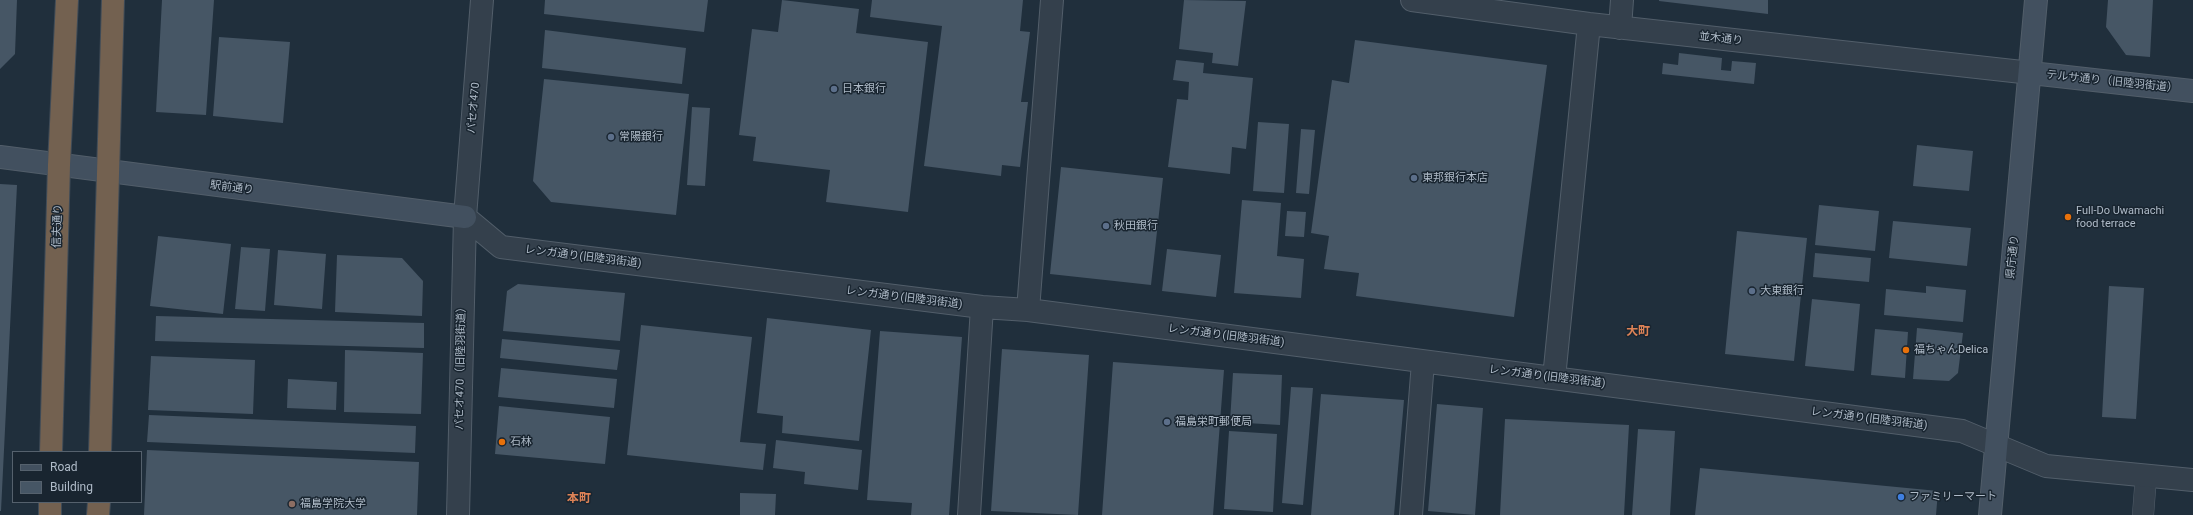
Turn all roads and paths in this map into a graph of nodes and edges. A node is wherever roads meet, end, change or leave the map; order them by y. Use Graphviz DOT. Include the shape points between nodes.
graph roads {
  1 [pos="67,0"];
  2 [pos="113,0"];
  3 [pos="482,0"];
  4 [pos="1052,0"];
  5 [pos="1412,0"];
  6 [pos="1622,0"];
  7 [pos="2036,0"];
  8 [pos="1589,24"];
  9 [pos="1620,28"];
  10 [pos="2031,73"];
  11 [pos="2193,91"];
  12 [pos="0,157"];
  13 [pos="59,165"];
  14 [pos="109,172"];
  15 [pos="465,217"];
  16 [pos="982,308"];
  17 [pos="1028,310"];
  18 [pos="1423,362"];
  19 [pos="1554,378"];
  20 [pos="1995,445"];
  21 [pos="52,451"];
  22 [pos="100,451"];
  23 [pos="2146,476"];
  24 [pos="2193,480"];
  25 [pos="50,503"];
  26 [pos="99,503"];
  27 [pos="50,515"];
  28 [pos="98,515"];
  29 [pos="458,515"];
  30 [pos="969,515"];
  31 [pos="1411,515"];
  32 [pos="1990,515"];
  33 [pos="2143,515"];
  1 -- 13 [label="highway, 信夫通り"];
  2 -- 14 [label="highway"];
  3 -- 15 [label="street, パセオ470"];
  4 -- 17 [label="street"];
  5 -- 8 [label="street, 並木通り"];
  6 -- 9 [label="street"];
  7 -- 10 [label="street, 県庁通り"];
  8 -- 9 [label="street, 並木通り"];
  8 -- 19 [label="street"];
  9 -- 10 [label="street, 並木通り"];
  10 -- 11 [label="street, テルサ通り（旧陸羽街道）"];
  10 -- 20 [label="street, 県庁通り"];
  12 -- 13 [label="street, 駅前通り"];
  13 -- 14 [label="street, 駅前通り"];
  13 -- 21 [label="highway, 信夫通り"];
  14 -- 15 [label="street, 駅前通り"];
  14 -- 22 [label="highway"];
  15 -- 16 [label="street, レンガ通り(旧陸羽街道)" via="501,247"];
  15 -- 29 [label="street, パセオ470（旧陸羽街道）"];
  16 -- 17 [label="street, レンガ通り(旧陸羽街道)"];
  16 -- 30 [label="street"];
  17 -- 18 [label="street, レンガ通り(旧陸羽街道)"];
  18 -- 19 [label="street, レンガ通り(旧陸羽街道)"];
  18 -- 31 [label="street"];
  19 -- 20 [label="street, レンガ通り(旧陸羽街道)" via="1962,431"];
  20 -- 23 [label="street, レンガ通り(旧陸羽街道)" via="2046,466"];
  20 -- 32 [label="street, 県庁通り"];
  23 -- 24 [label="street, レンガ通り(旧陸羽街道)"];
  23 -- 33 [label="lane"];
  25 -- 27 [label="highway"];
  26 -- 28 [label="highway"];
}
